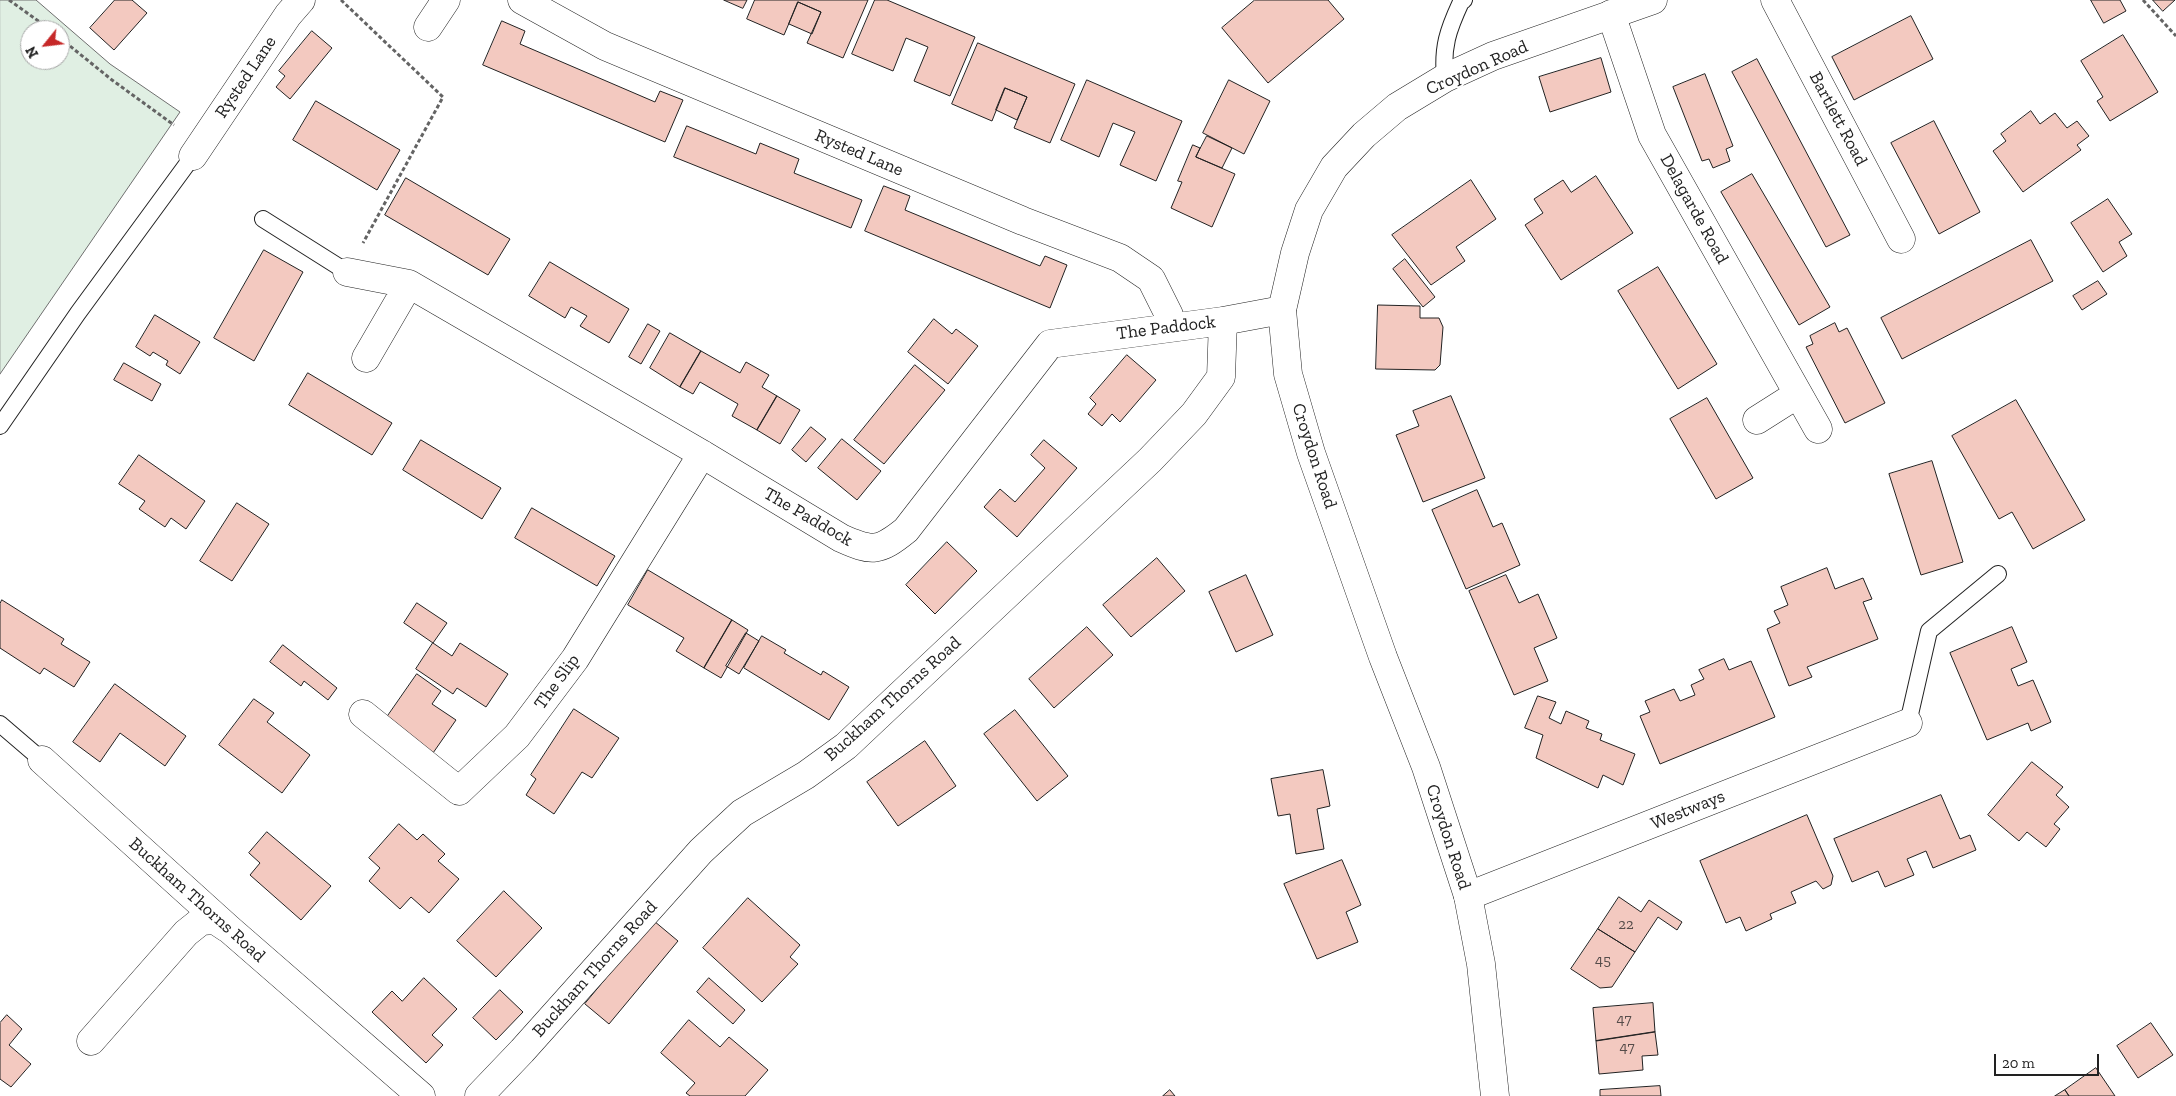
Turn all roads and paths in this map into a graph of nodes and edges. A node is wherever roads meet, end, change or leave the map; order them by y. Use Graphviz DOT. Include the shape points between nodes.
graph roads {
  1 [pos="9,0"];
  2 [pos="301,0"];
  3 [pos="341,0"];
  4 [pos="446,0"];
  5 [pos="522,0"];
  6 [pos="1464,0"];
  7 [pos="1653,0"];
  8 [pos="1774,0"];
  9 [pos="2143,0"];
  10 [pos="1611,14"];
  11 [pos="36,20"];
  12 [pos="428,28"];
  13 [pos="2176,36"];
  14 [pos="70,46"];
  15 [pos="1445,78"];
  16 [pos="198,149"];
  17 [pos="263,218"];
  18 [pos="1901,239"];
  19 [pos="347,272"];
  20 [pos="408,284"];
  21 [pos="1282,310"];
  22 [pos="1223,321"];
  23 [pos="1171,327"];
  24 [pos="366,358"];
  25 [pos="1798,394"];
  26 [pos="1756,420"];
  27 [pos="0,426"];
  28 [pos="1818,429"];
  29 [pos="702,454"];
  30 [pos="1998,574"];
  31 [pos="363,714"];
  32 [pos="1908,722"];
  33 [pos="0,724"];
  34 [pos="42,760"];
  35 [pos="1468,896"];
  36 [pos="229,929"];
  37 [pos="91,1041"];
  38 [pos="421,1096"];
  39 [pos="479,1096"];
  40 [pos="1495,1096"];
  1 -- 11 [label="path"];
  2 -- 16 [label="street, Rysted Lane"];
  3 -- 19 [label="path" via="443,97"];
  4 -- 12 [label="street"];
  5 -- 23 [label="street, Rysted Lane" via="605,46 1023,221 1120,258 1151,279 1169,315"];
  6 -- 15 [label="lane" via="1447,32 1443,58"];
  7 -- 10 [label="street, Croydon Road"];
  8 -- 18 [label="street, Bartlett Road"];
  9 -- 13 [label="path"];
  10 -- 15 [label="street, Croydon Road" via="1493,56"];
  10 -- 25 [label="street, Delagarde Road" via="1652,135"];
  14 -- 16 [label="path" via="166,119"];
  15 -- 21 [label="street, Croydon Road" via="1397,107 1334,167 1309,210"];
  16 -- 27 [label="lane"];
  17 -- 19 [label="lane"];
  19 -- 20 [label="street, The Paddock"];
  20 -- 24 [label="street"];
  20 -- 29 [label="street, The Paddock"];
  21 -- 22 [label="street, The Paddock"];
  21 -- 35 [label="street, Croydon Road" via="1288,374 1311,454 1426,767"];
  22 -- 23 [label="street, The Paddock"];
  22 -- 39 [label="street, Buckham Thorns Road" via="1221,377 1194,414 1150,460 846,746 806,775 742,813 701,851"];
  23 -- 29 [label="street, The Paddock" via="1050,344 906,530 888,545 865,549 841,538"];
  25 -- 26 [label="street"];
  25 -- 28 [label="street, Delagarde Road"];
  29 -- 31 [label="street, The Slip" via="575,659 517,736 459,791"];
  30 -- 32 [label="lane" via="1929,631"];
  32 -- 35 [label="street, Westways"];
  33 -- 34 [label="lane"];
  34 -- 36 [label="street, Buckham Thorns Road"];
  35 -- 40 [label="street, Croydon Road" via="1481,964"];
  36 -- 37 [label="street" via="215,920 202,921 186,933"];
  36 -- 38 [label="street, Buckham Thorns Road"];
}
